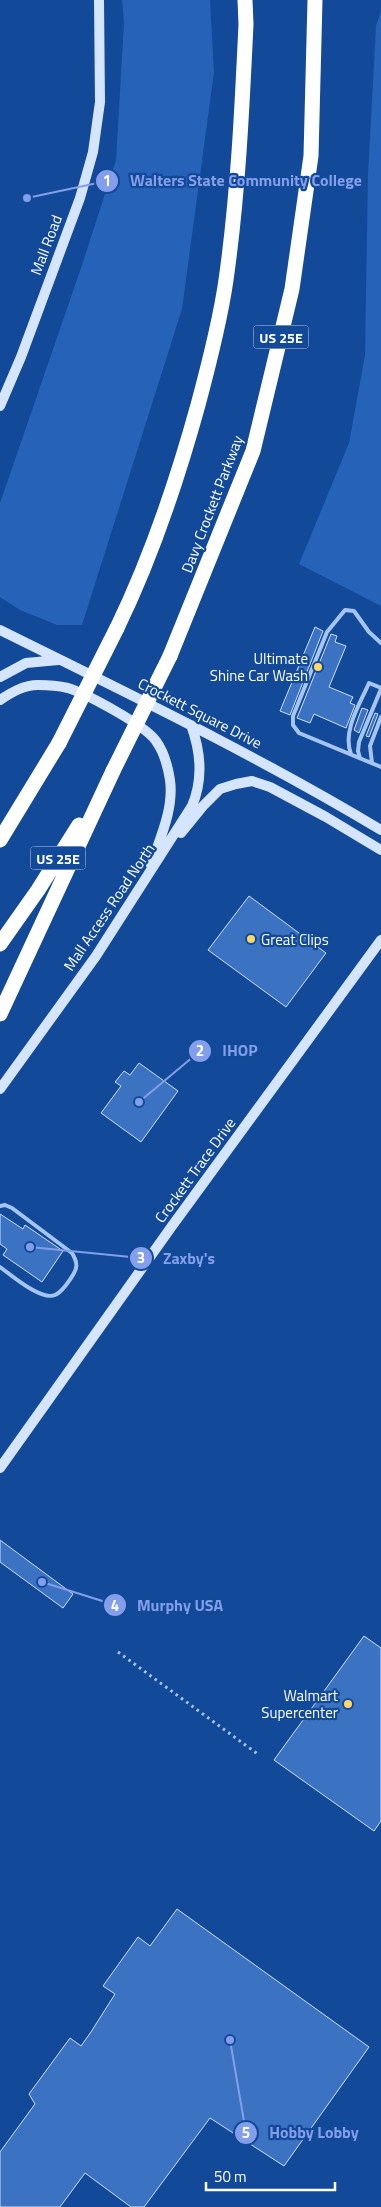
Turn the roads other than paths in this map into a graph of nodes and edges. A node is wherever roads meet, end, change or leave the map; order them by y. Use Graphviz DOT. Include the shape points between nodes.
graph roads {
  1 [pos="99,0"];
  2 [pos="245,0"];
  3 [pos="315,0"];
  4 [pos="0,406"];
  5 [pos="0,630"];
  6 [pos="381,643"];
  7 [pos="61,660"];
  8 [pos="0,677"];
  9 [pos="381,689"];
  10 [pos="0,700"];
  11 [pos="381,717"];
  12 [pos="191,726"];
  13 [pos="351,754"];
  14 [pos="360,758"];
  15 [pos="372,763"];
  16 [pos="381,767"];
  17 [pos="113,770"];
  18 [pos="381,830"];
  19 [pos="2,835"];
  20 [pos="381,850"];
  21 [pos="146,880"];
  22 [pos="381,940"];
  23 [pos="0,944"];
  24 [pos="0,1014"];
  25 [pos="0,1089"];
  26 [pos="0,1206"];
  27 [pos="0,1267"];
  28 [pos="0,1468"];
  1 -- 4 [label="street, Mall Road" via="100,102 93,152 80,198"];
  2 -- 19 [label="highway, bridge" via="239,169 226,281 212,350 172,493 144,569 117,628 59,744"];
  3 -- 17 [label="highway, Davy Crockett Parkway / US 25E, bridge" via="310,156 292,289 254,451 170,656"];
  5 -- 7 [label="street, Crockett Square Drive"];
  6 -- 13 [label="lane" via="354,611 345,610 326,632 293,716 293,725 299,733"];
  7 -- 8 [label="street" via="26,663"];
  7 -- 12 [label="street, Crockett Square Drive"];
  9 -- 13 [label="lane" via="369,683 350,729 348,742"];
  9 -- 14 [label="lane" via="359,742"];
  10 -- 21 [label="street" via="26,686 70,689 143,728 155,740 166,764 171,795"];
  11 -- 15 [label="lane" via="370,746"];
  12 -- 18 [label="street, Crockett Square Drive"];
  12 -- 21 [label="street, Mall Access Road North" via="199,754 196,794 192,806"];
  13 -- 14 [label="lane"];
  14 -- 15 [label="lane"];
  15 -- 16 [label="lane"];
  17 -- 23 [label="highway, Davy Crockett Parkway / US 25E"];
  17 -- 24 [label="highway"];
  20 -- 21 [label="street" via="270,787 252,781 220,789 211,797"];
  21 -- 25 [label="street, Mall Access Road North"];
  22 -- 28 [label="street, Crockett Trace Drive"];
  26 -- 27 [label="lane" via="12,1208 72,1252 77,1268 65,1287 56,1295 49,1296 40,1295"];
}
